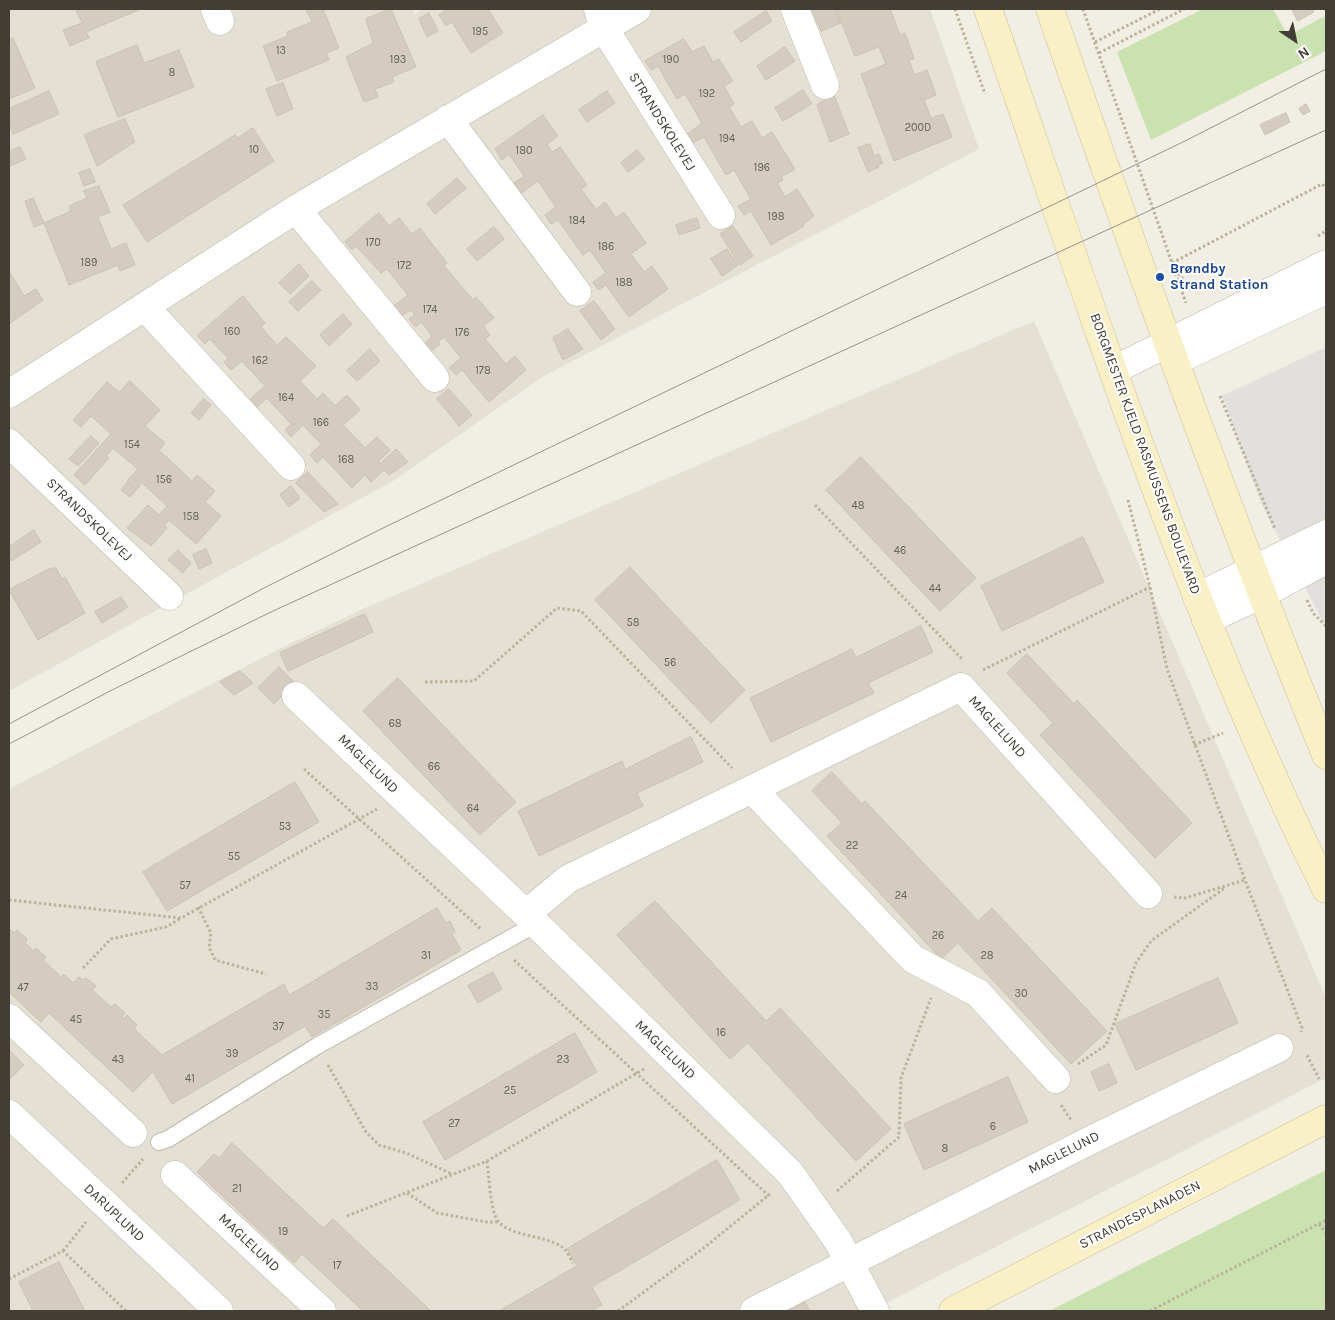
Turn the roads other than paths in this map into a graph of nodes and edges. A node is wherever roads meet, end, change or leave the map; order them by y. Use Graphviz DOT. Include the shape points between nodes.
graph roads {
  1 [pos="637,9"];
  2 [pos="795,9"];
  3 [pos="988,9"];
  4 [pos="1050,9"];
  5 [pos="601,18"];
  6 [pos="825,85"];
  7 [pos="448,119"];
  8 [pos="296,209"];
  9 [pos="720,215"];
  10 [pos="1326,264"];
  11 [pos="1326,290"];
  12 [pos="577,292"];
  13 [pos="144,306"];
  14 [pos="1172,352"];
  15 [pos="1114,370"];
  16 [pos="435,378"];
  17 [pos="9,394"];
  18 [pos="9,443"];
  19 [pos="291,466"];
  20 [pos="1326,534"];
  21 [pos="1326,560"];
  22 [pos="1291,565"];
  23 [pos="1259,582"];
  24 [pos="169,596"];
  25 [pos="1201,609"];
  26 [pos="296,696"];
  27 [pos="1326,755"];
  28 [pos="752,788"];
  29 [pos="1326,888"];
  30 [pos="1148,894"];
  31 [pos="531,919"];
  32 [pos="9,1018"];
  33 [pos="1293,1044"];
  34 [pos="1056,1079"];
  35 [pos="9,1114"];
  36 [pos="1326,1120"];
  37 [pos="133,1134"];
  38 [pos="159,1142"];
  39 [pos="175,1175"];
  40 [pos="851,1263"];
  41 [pos="219,1311"];
  42 [pos="322,1311"];
  43 [pos="754,1311"];
  44 [pos="875,1311"];
  45 [pos="953,1311"];
  1 -- 5 [label="street"];
  2 -- 6 [label="street"];
  3 -- 15 [label="street, BORGMESTER KJELD RASMUSSENS BOULEVARD"];
  4 -- 14 [label="street"];
  5 -- 7 [label="street"];
  5 -- 9 [label="street, STRANDSKOLEVEJ"];
  7 -- 8 [label="street"];
  7 -- 12 [label="street"];
  8 -- 13 [label="street"];
  8 -- 16 [label="street"];
  10 -- 14 [label="street" via="1195,331"];
  11 -- 14 [label="street"];
  13 -- 17 [label="street"];
  13 -- 19 [label="street"];
  14 -- 15 [label="street"];
  14 -- 23 [label="street"];
  15 -- 25 [label="street, BORGMESTER KJELD RASMUSSENS BOULEVARD"];
  18 -- 24 [label="street, STRANDSKOLEVEJ"];
  20 -- 22 [label="street"];
  21 -- 22 [label="street"];
  22 -- 23 [label="street"];
  23 -- 25 [label="street"];
  23 -- 27 [label="street"];
  25 -- 29 [label="street, BORGMESTER KJELD RASMUSSENS BOULEVARD" via="1275,785"];
  26 -- 31 [label="street, MAGLELUND"];
  28 -- 30 [label="street, MAGLELUND" via="968,680"];
  28 -- 31 [label="street, MAGLELUND" via="568,879"];
  28 -- 34 [label="street" via="913,959 978,993"];
  31 -- 38 [label="lane" via="500,946 317,1046"];
  31 -- 40 [label="street, MAGLELUND" via="790,1173"];
  32 -- 37 [label="street"];
  33 -- 40 [label="street, MAGLELUND" via="1088,1141"];
  35 -- 41 [label="street, DARUPLUND"];
  36 -- 45 [label="street, STRANDESPLANADEN"];
  39 -- 42 [label="street, MAGLELUND"];
  40 -- 43 [label="street, MAGLELUND"];
  40 -- 44 [label="street, MAGLELUND"];
}
